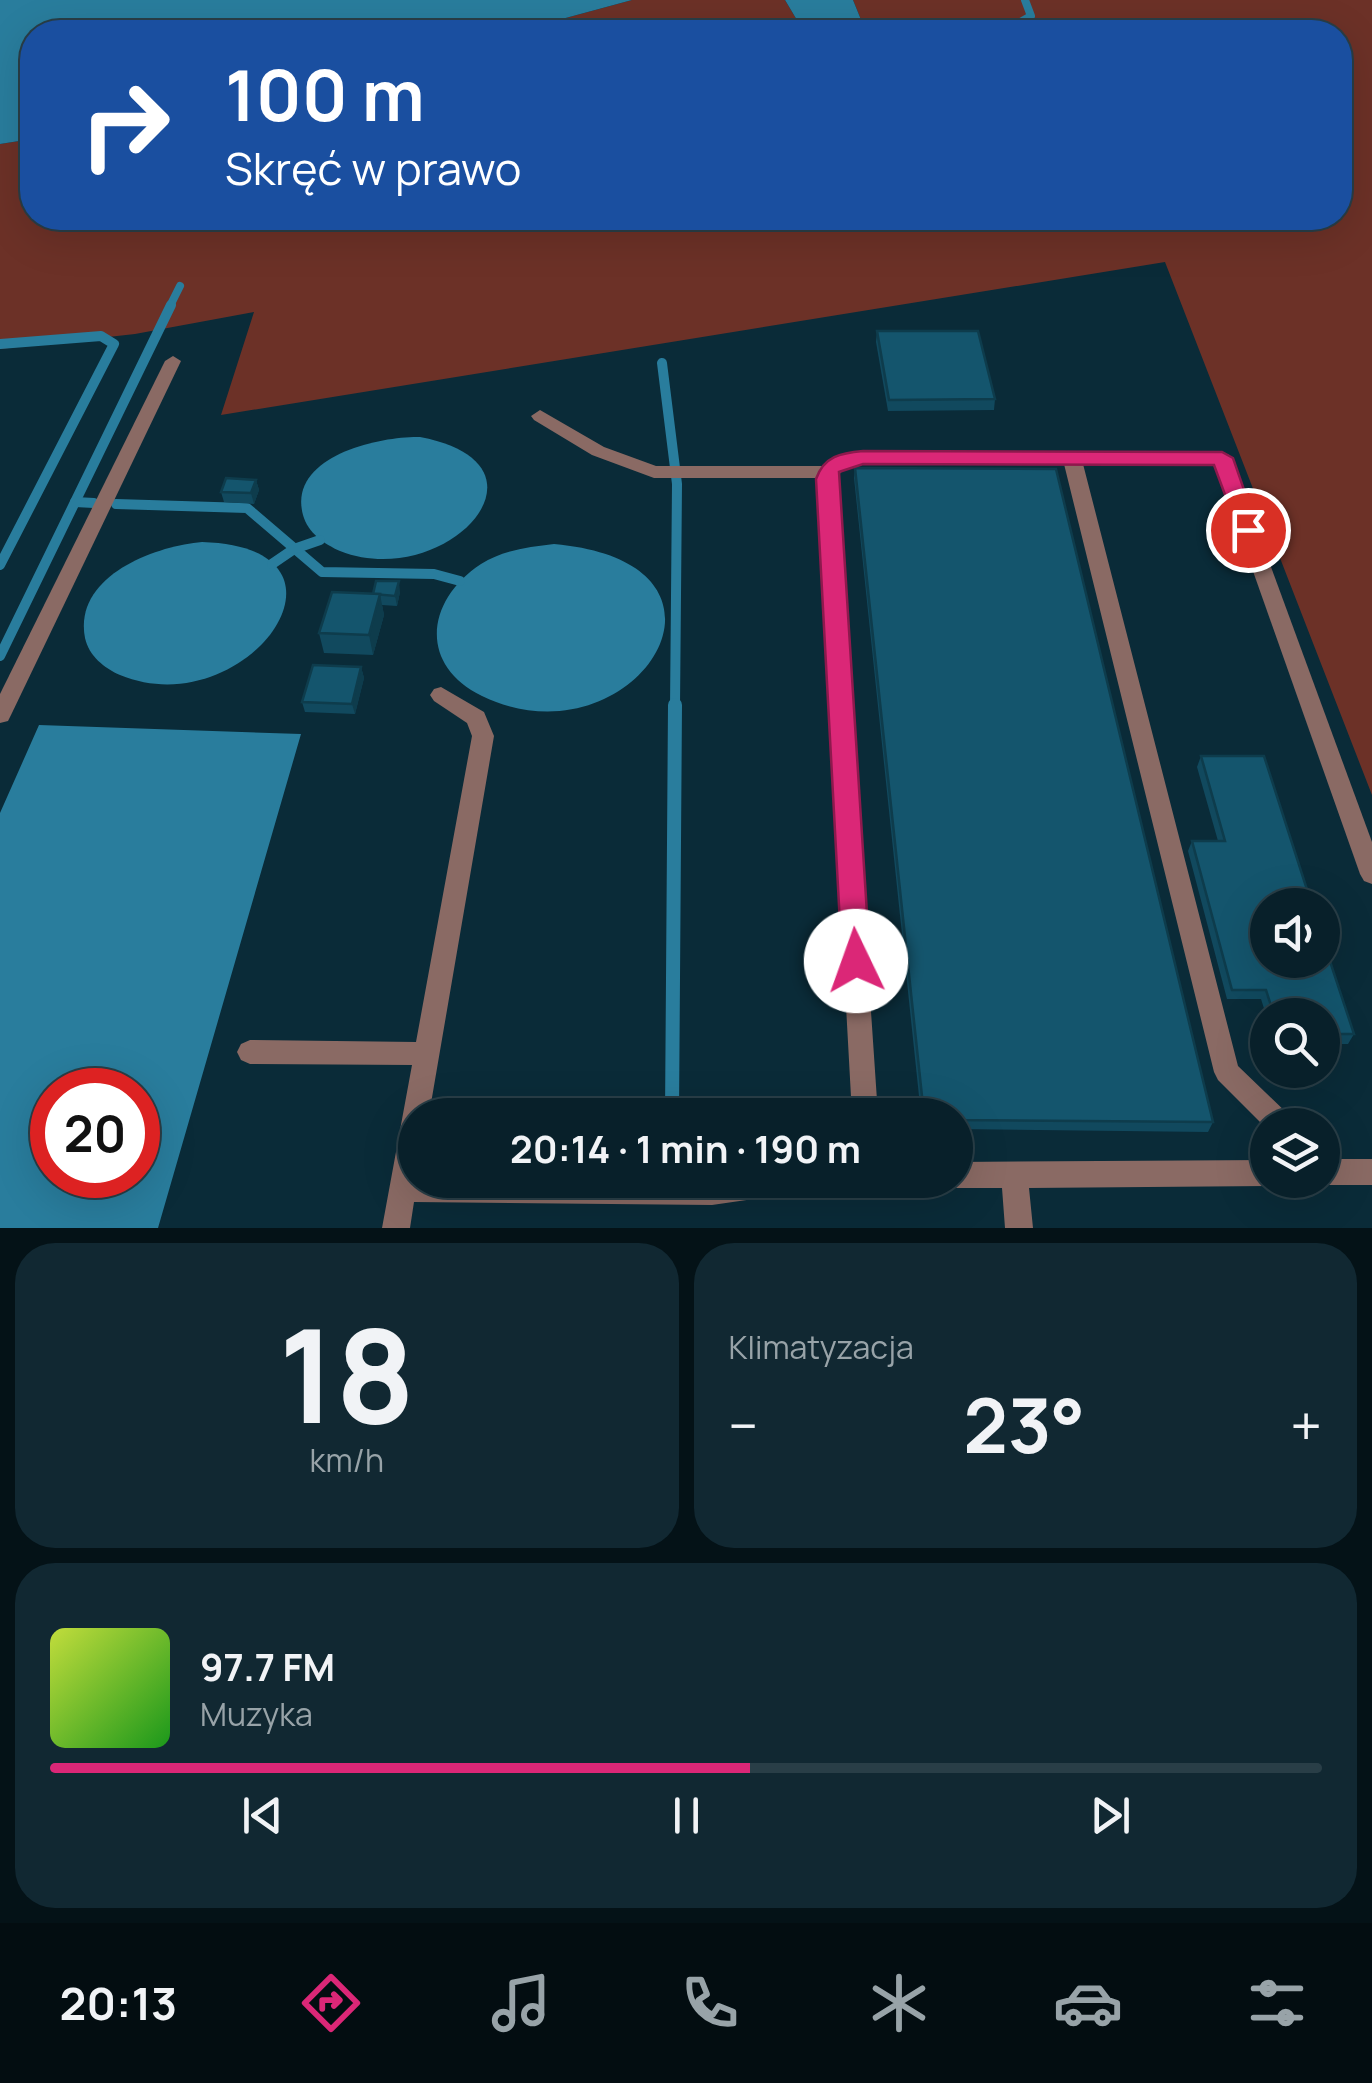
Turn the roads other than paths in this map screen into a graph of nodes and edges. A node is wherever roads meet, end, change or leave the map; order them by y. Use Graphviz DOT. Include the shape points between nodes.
graph roads {
  1 [pos="173,361"];
  2 [pos="540,416"];
  3 [pos="1072,458"];
  4 [pos="829,472"];
  5 [pos="441,696"];
  6 [pos="0,715"];
  7 [pos="1372,874"];
  8 [pos="250,1052"];
  9 [pos="427,1054"];
  10 [pos="419,1098"];
  11 [pos="865,1098"];
  12 [pos="1264,1108"];
  13 [pos="1340,1171"];
  14 [pos="1250,1172"];
  15 [pos="1372,1172"];
  16 [pos="973,1176"];
  17 [pos="1014,1177"];
  18 [pos="401,1198"];
  19 [pos="396,1228"];
  20 [pos="1019,1228"];
  1 -- 6 [label="street"];
  2 -- 4 [label="street" via="598,451 654,472"];
  3 -- 4 [label="street" via="863,458 843,460"];
  3 -- 7 [label="street" via="1222,458"];
  3 -- 12 [label="street" via="1227,1072"];
  4 -- 11 [label="street"];
  5 -- 9 [label="street" via="476,718 483,736"];
  8 -- 9 [label="street"];
  9 -- 10 [label="street"];
  13 -- 15 [label="street"];
  14 -- 17 [label="street"];
  16 -- 17 [label="street"];
  17 -- 20 [label="street"];
  18 -- 19 [label="street"];
}
